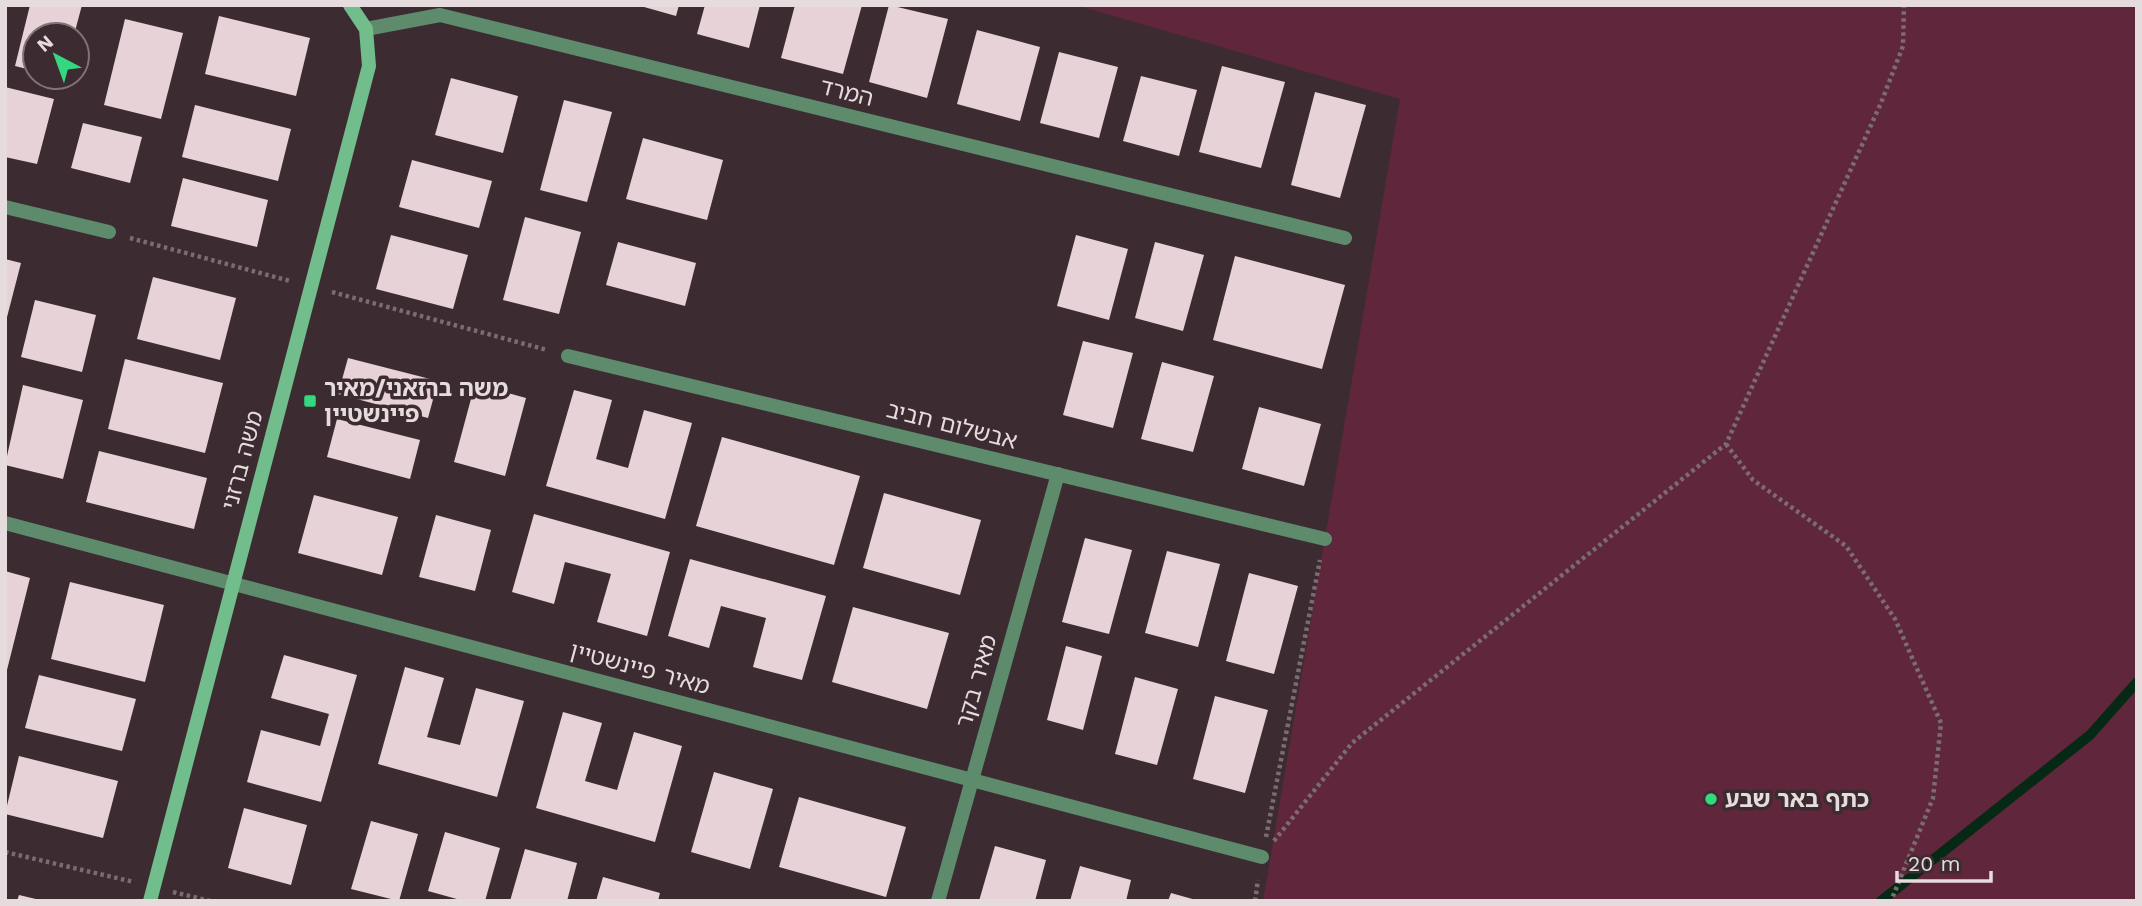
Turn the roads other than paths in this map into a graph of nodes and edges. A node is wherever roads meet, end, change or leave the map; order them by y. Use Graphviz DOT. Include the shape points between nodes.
graph roads {
  1 [pos="350,5"];
  2 [pos="366,29"];
  3 [pos="5,207"];
  4 [pos="108,232"];
  5 [pos="1345,238"];
  6 [pos="568,356"];
  7 [pos="1058,474"];
  8 [pos="5,523"];
  9 [pos="1325,539"];
  10 [pos="233,583"];
  11 [pos="972,780"];
  12 [pos="1262,856"];
  13 [pos="151,894"];
  14 [pos="938,901"];
  1 -- 2 [label="street"];
  2 -- 5 [label="street, המרד" via="440,15"];
  2 -- 10 [label="street, משה ברזני" via="369,66"];
  3 -- 4 [label="street"];
  6 -- 7 [label="street, אבשלום חביב"];
  7 -- 9 [label="street, אבשלום חביב"];
  7 -- 11 [label="street, מאיר בקר"];
  8 -- 10 [label="street, מאיר פיינשטיין"];
  10 -- 11 [label="street, מאיר פיינשטיין"];
  10 -- 13 [label="street, משה ברזני"];
  11 -- 12 [label="street, מאיר פיינשטיין"];
  11 -- 14 [label="street, מאיר בקר"];
}
